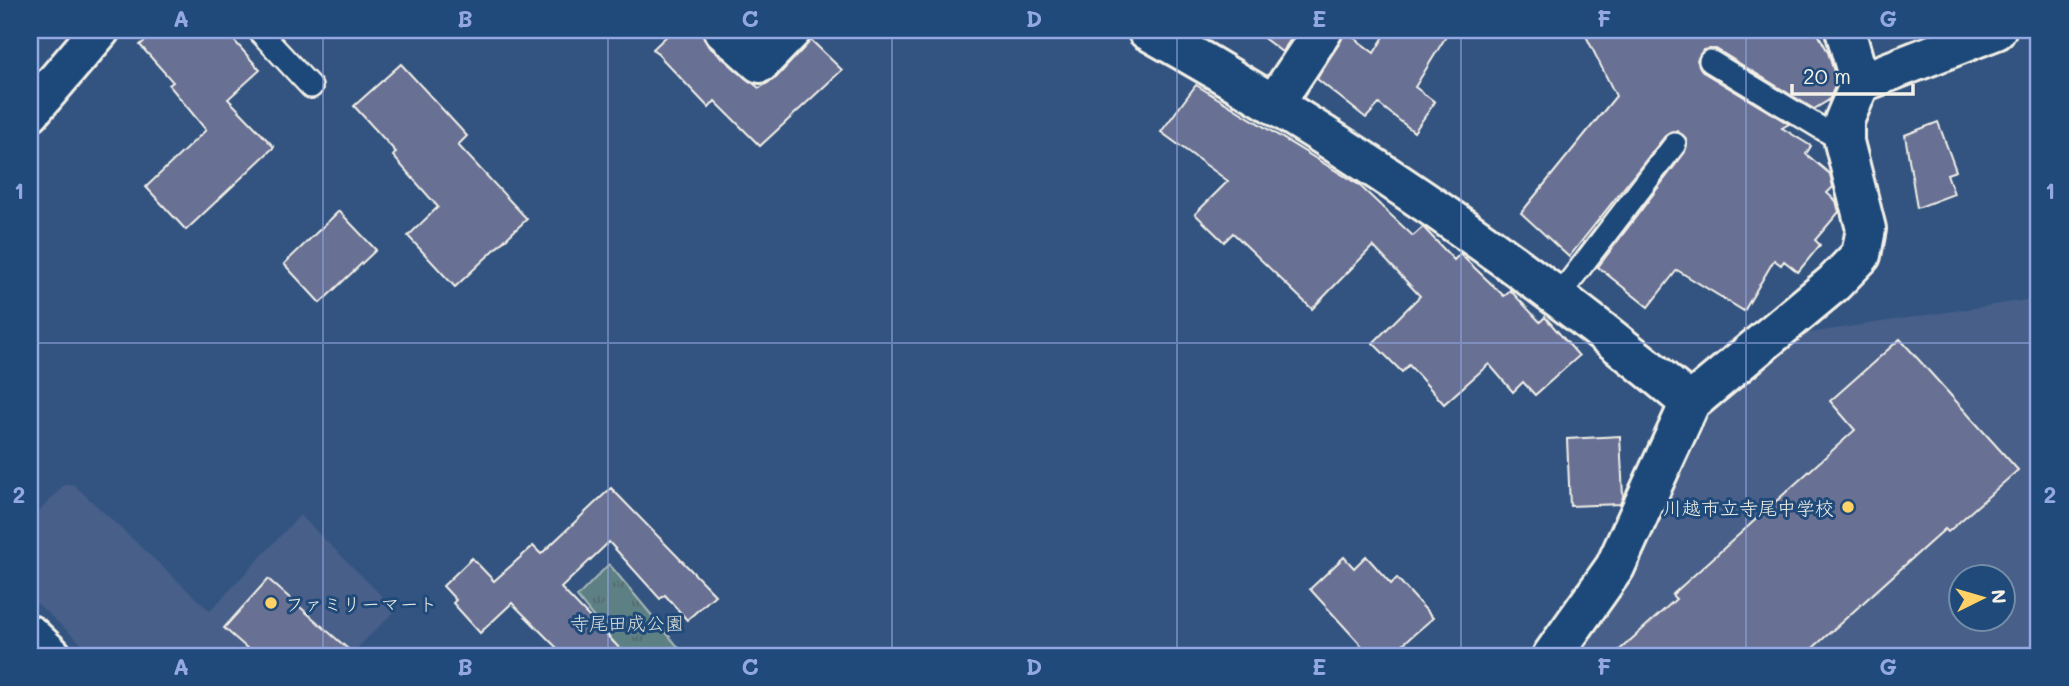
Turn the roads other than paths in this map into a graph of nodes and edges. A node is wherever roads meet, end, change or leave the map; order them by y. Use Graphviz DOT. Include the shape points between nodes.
graph roads {
  1 [pos="100,30"];
  2 [pos="258,30"];
  3 [pos="723,30"];
  4 [pos="792,30"];
  5 [pos="1147,30"];
  6 [pos="1322,30"];
  7 [pos="1845,30"];
  8 [pos="1996,30"];
  9 [pos="1188,39"];
  10 [pos="1710,61"];
  11 [pos="1860,83"];
  12 [pos="311,87"];
  13 [pos="1273,104"];
  14 [pos="30,113"];
  15 [pos="1844,142"];
  16 [pos="1675,144"];
  17 [pos="1557,298"];
  18 [pos="1689,403"];
  19 [pos="1552,656"];
  1 -- 14 [label="street"];
  2 -- 12 [label="lane"];
  3 -- 4 [label="street" via="760,63"];
  5 -- 9 [label="street"];
  6 -- 13 [label="street"];
  7 -- 11 [label="street"];
  8 -- 11 [label="street"];
  9 -- 13 [label="street"];
  10 -- 15 [label="lane"];
  11 -- 15 [label="street" via="1844,121"];
  13 -- 17 [label="street" via="1444,216"];
  15 -- 18 [label="street" via="1866,229 1861,255 1834,283"];
  16 -- 17 [label="lane"];
  17 -- 18 [label="street"];
  18 -- 19 [label="street" via="1615,567"];
}
